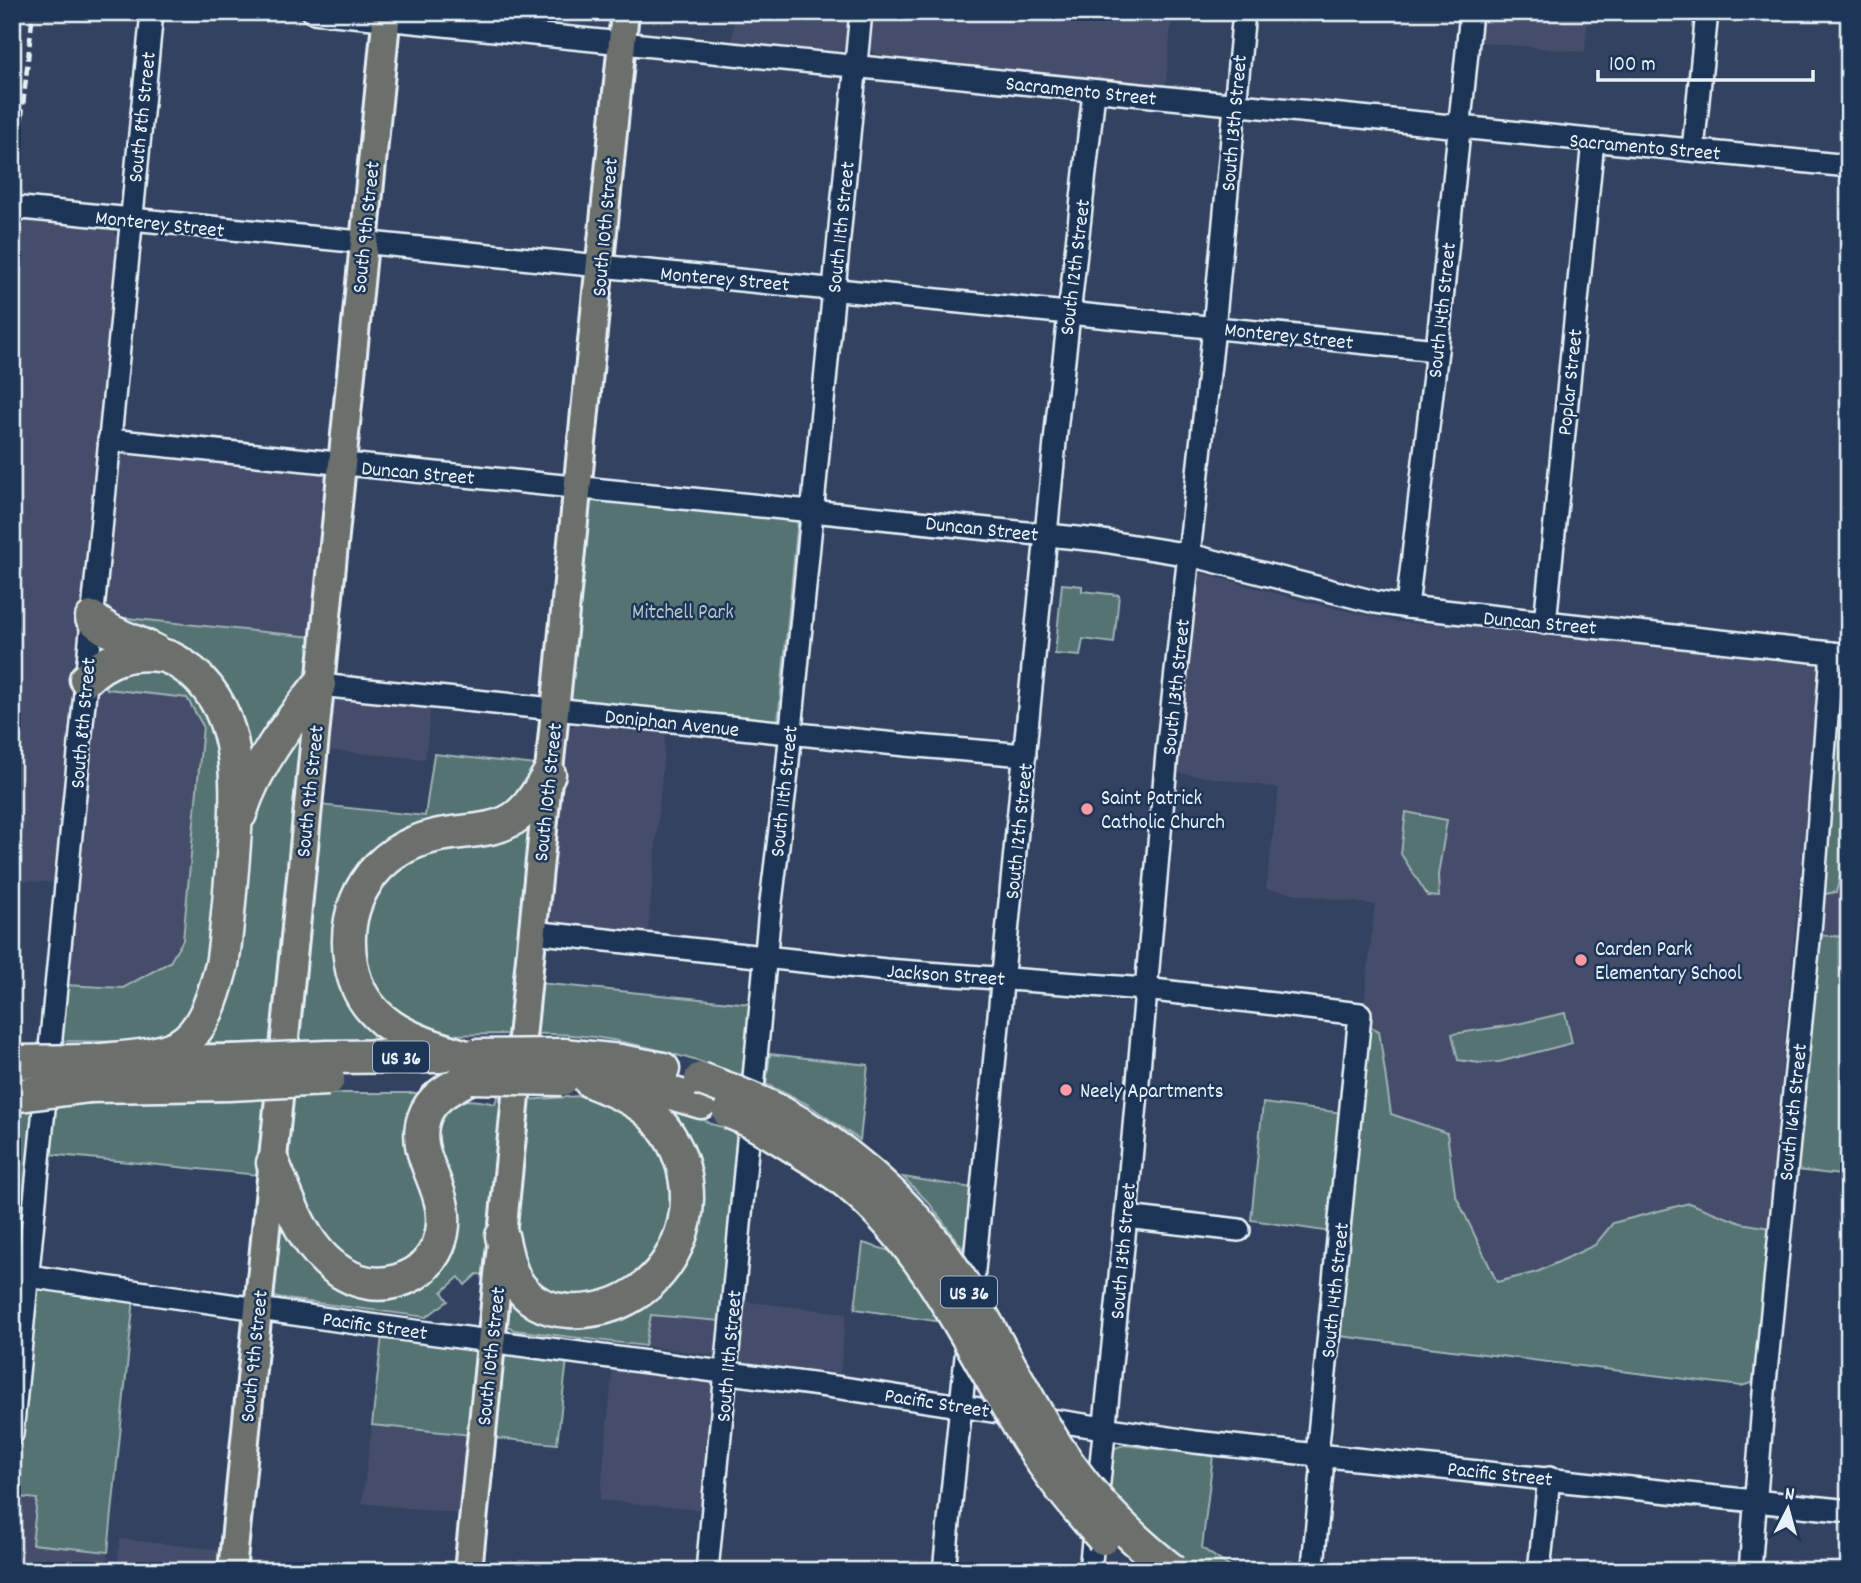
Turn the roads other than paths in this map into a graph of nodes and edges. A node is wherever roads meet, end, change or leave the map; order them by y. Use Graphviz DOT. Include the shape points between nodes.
graph roads {
  1 [pos="152,12"];
  2 [pos="313,12"];
  3 [pos="625,12"];
  4 [pos="861,12"];
  5 [pos="1244,12"];
  6 [pos="1471,12"];
  7 [pos="1707,12"];
  8 [pos="387,16"];
  9 [pos="622,44"];
  10 [pos="856,68"];
  11 [pos="1094,92"];
  12 [pos="1235,105"];
  13 [pos="1461,128"];
  14 [pos="1593,141"];
  15 [pos="1693,150"];
  16 [pos="1849,166"];
  17 [pos="12,207"];
  18 [pos="130,220"];
  19 [pos="363,244"];
  20 [pos="601,266"];
  21 [pos="834,288"];
  22 [pos="1069,311"];
  23 [pos="1214,328"];
  24 [pos="1437,350"];
  25 [pos="109,440"];
  26 [pos="343,465"];
  27 [pos="579,488"];
  28 [pos="811,512"];
  29 [pos="1046,535"];
  30 [pos="1190,555"];
  31 [pos="1407,607"];
  32 [pos="92,618"];
  33 [pos="1545,624"];
  34 [pos="1840,654"];
  35 [pos="164,655"];
  36 [pos="86,679"];
  37 [pos="319,685"];
  38 [pos="556,710"];
  39 [pos="790,733"];
  40 [pos="1025,755"];
  41 [pos="549,774"];
  42 [pos="235,832"];
  43 [pos="531,932"];
  44 [pos="765,958"];
  45 [pos="1003,978"];
  46 [pos="1145,989"];
  47 [pos="1360,1014"];
  48 [pos="12,1062"];
  49 [pos="469,1063"];
  50 [pos="572,1072"];
  51 [pos="92,1074"];
  52 [pos="12,1088"];
  53 [pos="701,1091"];
  54 [pos="12,1096"];
  55 [pos="273,1163"];
  56 [pos="1126,1217"];
  57 [pos="1239,1230"];
  58 [pos="502,1236"];
  59 [pos="28,1276"];
  60 [pos="258,1309"];
  61 [pos="491,1341"];
  62 [pos="726,1372"];
  63 [pos="961,1406"];
  64 [pos="1105,1428"];
  65 [pos="12,1434"];
  66 [pos="1317,1455"];
  67 [pos="1549,1478"];
  68 [pos="1757,1501"];
  69 [pos="1849,1511"];
  70 [pos="1313,1566"];
  71 [pos="232,1571"];
  72 [pos="468,1571"];
  73 [pos="707,1571"];
  74 [pos="944,1571"];
  75 [pos="1090,1571"];
  76 [pos="1139,1571"];
  77 [pos="1173,1571"];
  78 [pos="1539,1571"];
  79 [pos="1751,1571"];
  1 -- 18 [label="street, South 8th Street"];
  2 -- 8 [label="street, Sacramento Street"];
  3 -- 9 [label="main road, South 10th Street"];
  4 -- 10 [label="street, South 11th Street"];
  5 -- 12 [label="street, South 13th Street"];
  6 -- 13 [label="street, South 14th Street"];
  7 -- 15 [label="street"];
  8 -- 9 [label="street, Sacramento Street"];
  8 -- 19 [label="main road, South 9th Street"];
  9 -- 10 [label="street, Sacramento Street"];
  9 -- 20 [label="main road, South 10th Street"];
  10 -- 11 [label="street, Sacramento Street"];
  10 -- 21 [label="street, South 11th Street"];
  11 -- 12 [label="street, Sacramento Street"];
  11 -- 22 [label="street, South 12th Street"];
  12 -- 13 [label="street, Sacramento Street"];
  12 -- 23 [label="street, South 13th Street"];
  13 -- 14 [label="street, Sacramento Street"];
  13 -- 24 [label="street, South 14th Street"];
  14 -- 15 [label="street, Sacramento Street"];
  14 -- 33 [label="street, Poplar Street"];
  15 -- 16 [label="street, Sacramento Street"];
  17 -- 18 [label="street, Monterey Street"];
  18 -- 19 [label="street, Monterey Street"];
  18 -- 25 [label="street, South 8th Street"];
  19 -- 20 [label="street, Monterey Street"];
  19 -- 26 [label="main road, South 9th Street"];
  20 -- 21 [label="street, Monterey Street"];
  20 -- 27 [label="main road, South 10th Street"];
  21 -- 22 [label="street, Monterey Street"];
  21 -- 28 [label="street, South 11th Street"];
  22 -- 23 [label="street, Monterey Street"];
  22 -- 29 [label="street, South 12th Street"];
  23 -- 24 [label="street, Monterey Street"];
  23 -- 30 [label="street, South 13th Street"];
  24 -- 31 [label="street, South 14th Street"];
  25 -- 26 [label="street, Duncan Street"];
  25 -- 32 [label="street, South 8th Street"];
  26 -- 27 [label="street, Duncan Street"];
  26 -- 37 [label="main road, South 9th Street"];
  27 -- 28 [label="street, Duncan Street"];
  27 -- 38 [label="main road, South 10th Street"];
  28 -- 29 [label="street, Duncan Street"];
  28 -- 39 [label="street, South 11th Street"];
  29 -- 30 [label="street, Duncan Street"];
  29 -- 40 [label="street, South 12th Street"];
  30 -- 31 [label="street, Duncan Street"];
  30 -- 46 [label="street, South 13th Street"];
  31 -- 33 [label="street, Duncan Street"];
  32 -- 35 [label="highway" via="119,637"];
  32 -- 36 [label="street, South 8th Street"];
  33 -- 34 [label="street, Duncan Street"];
  34 -- 68 [label="street, South 16th Street" via="1764,1392"];
  35 -- 36 [label="highway" via="117,658"];
  35 -- 42 [label="highway" via="183,664 212,692 228,726 235,764"];
  36 -- 59 [label="street, South 8th Street"];
  37 -- 38 [label="street, Doniphan Avenue"];
  37 -- 42 [label="highway" via="262,765"];
  37 -- 55 [label="main road, South 9th Street"];
  38 -- 39 [label="street, Doniphan Avenue"];
  38 -- 41 [label="main road, South 10th Street"];
  39 -- 40 [label="street, Doniphan Avenue"];
  39 -- 44 [label="street, South 11th Street"];
  40 -- 45 [label="street, South 12th Street"];
  41 -- 43 [label="main road, South 10th Street"];
  41 -- 49 [label="highway" via="530,804 512,820 434,836 391,855 367,881 352,912 348,931 352,968 366,1002 380,1018 415,1041"];
  42 -- 51 [label="highway" via="222,965 199,1023 180,1045"];
  43 -- 44 [label="street, Jackson Street"];
  43 -- 58 [label="main road, South 10th Street"];
  44 -- 45 [label="street, Jackson Street"];
  44 -- 62 [label="street, South 11th Street"];
  45 -- 46 [label="street, Jackson Street"];
  45 -- 63 [label="street, South 12th Street"];
  46 -- 47 [label="street, Jackson Street"];
  46 -- 56 [label="street, South 13th Street"];
  47 -- 66 [label="street, South 14th Street"];
  48 -- 51 [label="highway, US 36, bridge"];
  49 -- 50 [label="highway, US 36, bridge"];
  49 -- 51 [label="highway, US 36, bridge"];
  49 -- 55 [label="highway" via="424,1116 421,1140 443,1202 444,1229 435,1252 417,1272 382,1284 368,1283 321,1257 305,1235"];
  50 -- 53 [label="highway, US 36" via="620,1061 661,1068"];
  50 -- 58 [label="highway" via="623,1094 657,1119 684,1168 689,1200 682,1234 653,1278 625,1299 590,1310 558,1311 531,1300 522,1290 509,1266"];
  51 -- 52 [label="highway, US 36, bridge"];
  51 -- 54 [label="highway, bridge"];
  53 -- 76 [label="highway, US 36, bridge" via="814,1159 886,1220 950,1304 1039,1458 1069,1500"];
  53 -- 77 [label="highway, US 36, bridge" via="744,1095 791,1119 857,1165 903,1205 969,1292 1065,1457 1117,1522"];
  55 -- 60 [label="main road, South 9th Street"];
  56 -- 57 [label="street"];
  56 -- 64 [label="street, South 13th Street"];
  58 -- 61 [label="main road, South 10th Street"];
  59 -- 60 [label="street, Pacific Street"];
  59 -- 65 [label="street, South 8th Street"];
  60 -- 61 [label="street, Pacific Street"];
  60 -- 71 [label="main road, South 9th Street"];
  61 -- 62 [label="street, Pacific Street"];
  61 -- 72 [label="main road, South 10th Street"];
  62 -- 63 [label="street, Pacific Street"];
  62 -- 73 [label="street, South 11th Street"];
  63 -- 64 [label="street, Pacific Street"];
  63 -- 74 [label="street, South 12th Street"];
  64 -- 66 [label="street, Pacific Street"];
  64 -- 75 [label="street, South 13th Street"];
  66 -- 67 [label="street, Pacific Street"];
  66 -- 70 [label="street, South 14th Street" via="1322,1471"];
  67 -- 68 [label="street, Pacific Street"];
  67 -- 78 [label="street"];
  68 -- 69 [label="street, Pacific Street"];
  68 -- 79 [label="street, South 16th Street"];
}
